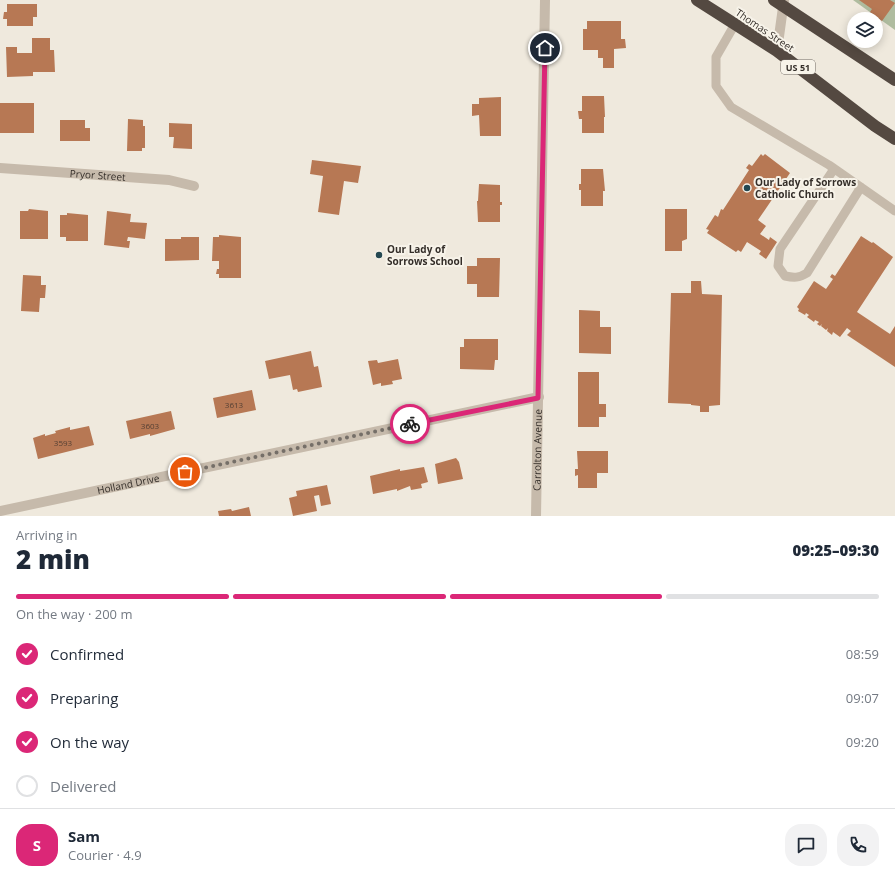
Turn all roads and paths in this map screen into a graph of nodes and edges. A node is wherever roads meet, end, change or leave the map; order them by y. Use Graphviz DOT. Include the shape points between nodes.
graph roads {
  1 [pos="545,0"];
  2 [pos="697,0"];
  3 [pos="781,2"];
  4 [pos="735,24"];
  5 [pos="777,51"];
  6 [pos="895,80"];
  7 [pos="895,138"];
  8 [pos="0,168"];
  9 [pos="834,169"];
  10 [pos="194,186"];
  11 [pos="861,187"];
  12 [pos="895,211"];
  13 [pos="538,398"];
  14 [pos="0,511"];
  15 [pos="536,516"];
  1 -- 13 [label="street, Carrolton Avenue"];
  2 -- 4 [label="highway, Thomas Street / US 51"];
  3 -- 5 [label="street"];
  3 -- 6 [label="highway"];
  4 -- 5 [label="highway, Thomas Street / US 51"];
  4 -- 9 [label="lane" via="716,57 716,86 731,107"];
  5 -- 7 [label="highway, Thomas Street / US 51" via="875,126"];
  8 -- 10 [label="street, Pryor Street" via="169,180"];
  9 -- 11 [label="lane"];
  9 -- 11 [label="lane" via="780,249 778,266 785,276 801,277 808,273"];
  11 -- 12 [label="lane"];
  13 -- 14 [label="street, Holland Drive"];
  13 -- 15 [label="street, Carrolton Avenue"];
}
